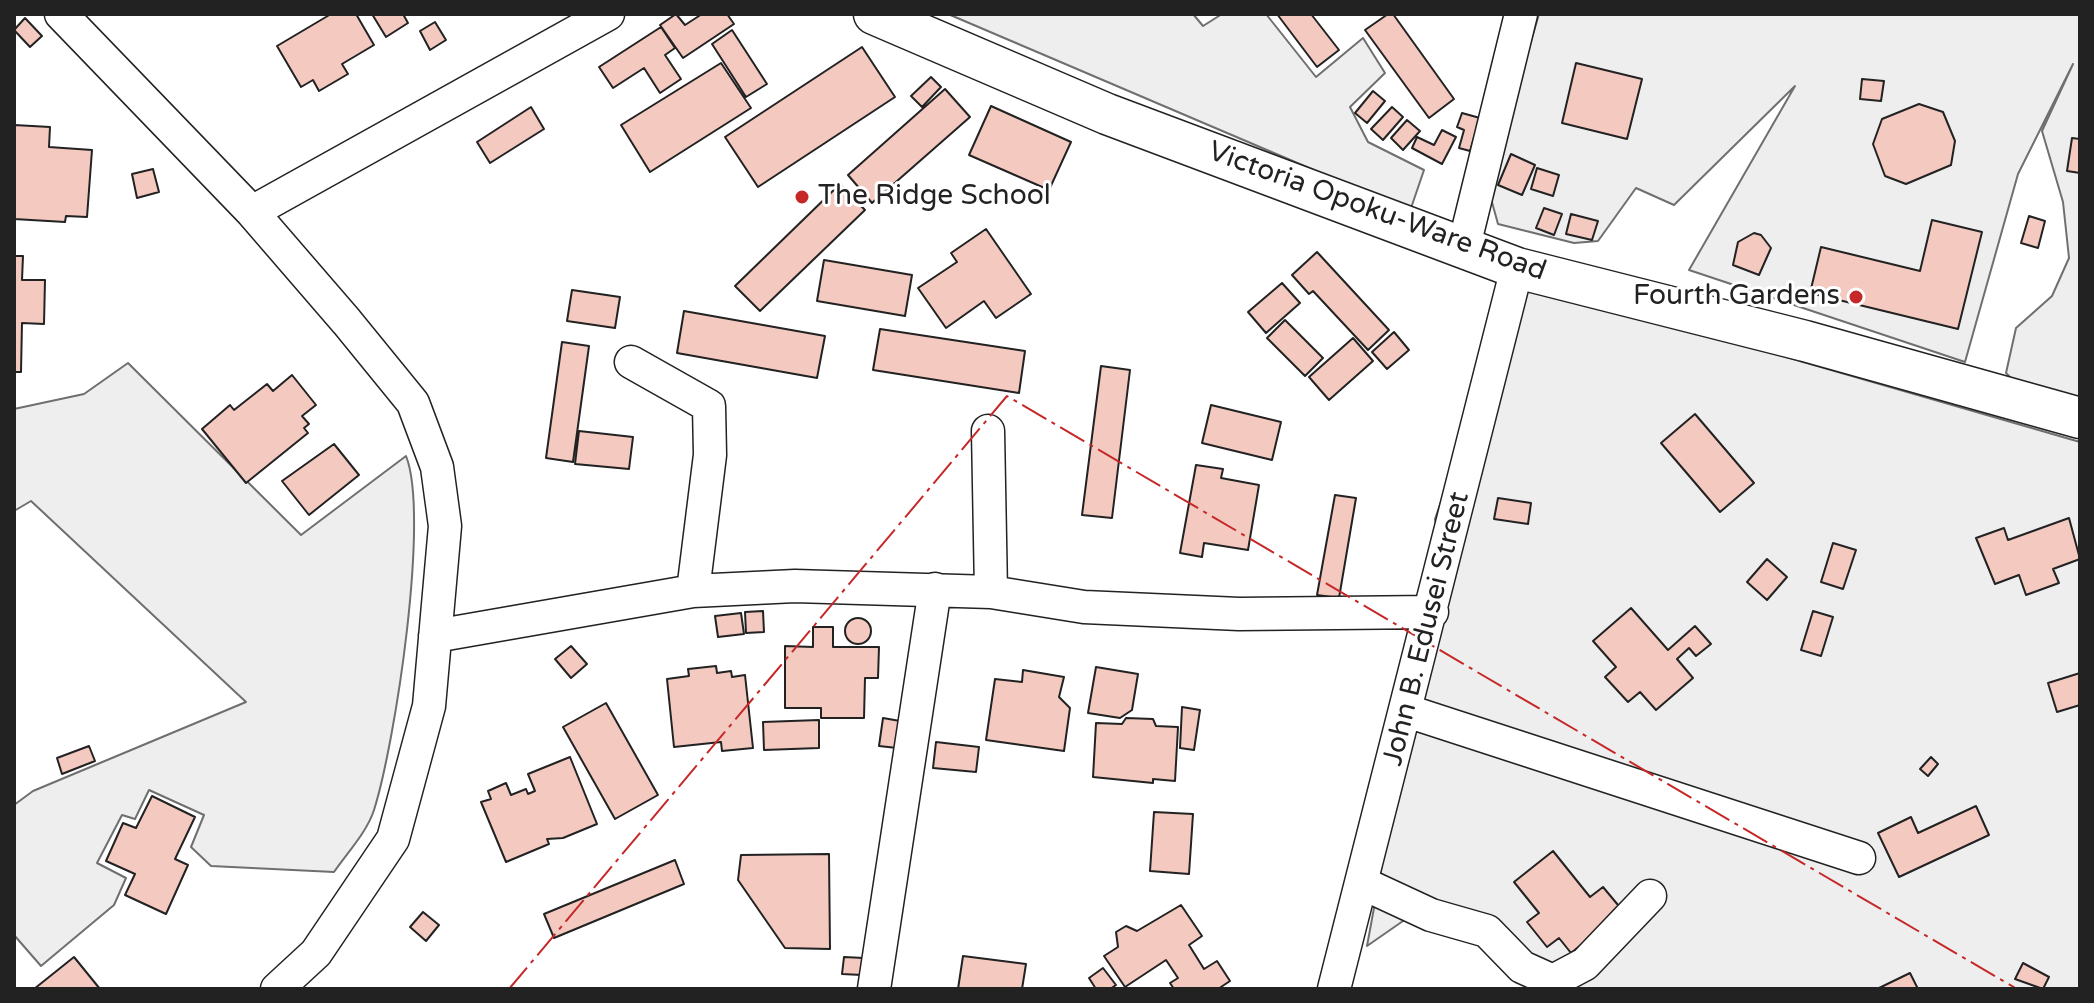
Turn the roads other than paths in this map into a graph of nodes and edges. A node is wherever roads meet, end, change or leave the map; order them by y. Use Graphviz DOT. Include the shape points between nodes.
graph roads {
  1 [pos="61,14"];
  2 [pos="608,14"];
  3 [pos="874,14"];
  4 [pos="1514,17"];
  5 [pos="252,212"];
  6 [pos="1464,246"];
  7 [pos="1517,268"];
  8 [pos="631,362"];
  9 [pos="2080,418"];
  10 [pos="988,431"];
  11 [pos="935,589"];
  12 [pos="693,591"];
  13 [pos="991,592"];
  14 [pos="1432,612"];
  15 [pos="435,636"];
  16 [pos="1407,711"];
  17 [pos="1859,858"];
  18 [pos="1362,883"];
  19 [pos="1650,896"];
  20 [pos="277,989"];
  21 [pos="874,989"];
  22 [pos="1334,989"];
  1 -- 5 [label="street"];
  2 -- 5 [label="street"];
  3 -- 6 [label="main road, Victoria Opoku-Ware Road" via="1107,114"];
  4 -- 6 [label="street"];
  5 -- 15 [label="street" via="413,403 437,467 445,526"];
  6 -- 7 [label="main road, Victoria Opoku-Ware Road"];
  7 -- 9 [label="main road, Victoria Opoku-Ware Road"];
  7 -- 14 [label="street, John B. Edusei Street"];
  8 -- 12 [label="street" via="709,406 710,455"];
  10 -- 13 [label="street"];
  11 -- 12 [label="street" via="795,586"];
  11 -- 13 [label="street"];
  11 -- 21 [label="street"];
  12 -- 15 [label="street"];
  13 -- 14 [label="street" via="1084,607 1208,613"];
  14 -- 16 [label="street, John B. Edusei Street"];
  15 -- 20 [label="street" via="429,706 393,839 316,953"];
  16 -- 17 [label="street"];
  16 -- 18 [label="street, John B. Edusei Street"];
  18 -- 19 [label="street" via="1431,915 1487,931 1522,967 1553,981 1585,964"];
  18 -- 22 [label="street, John B. Edusei Street"];
}
